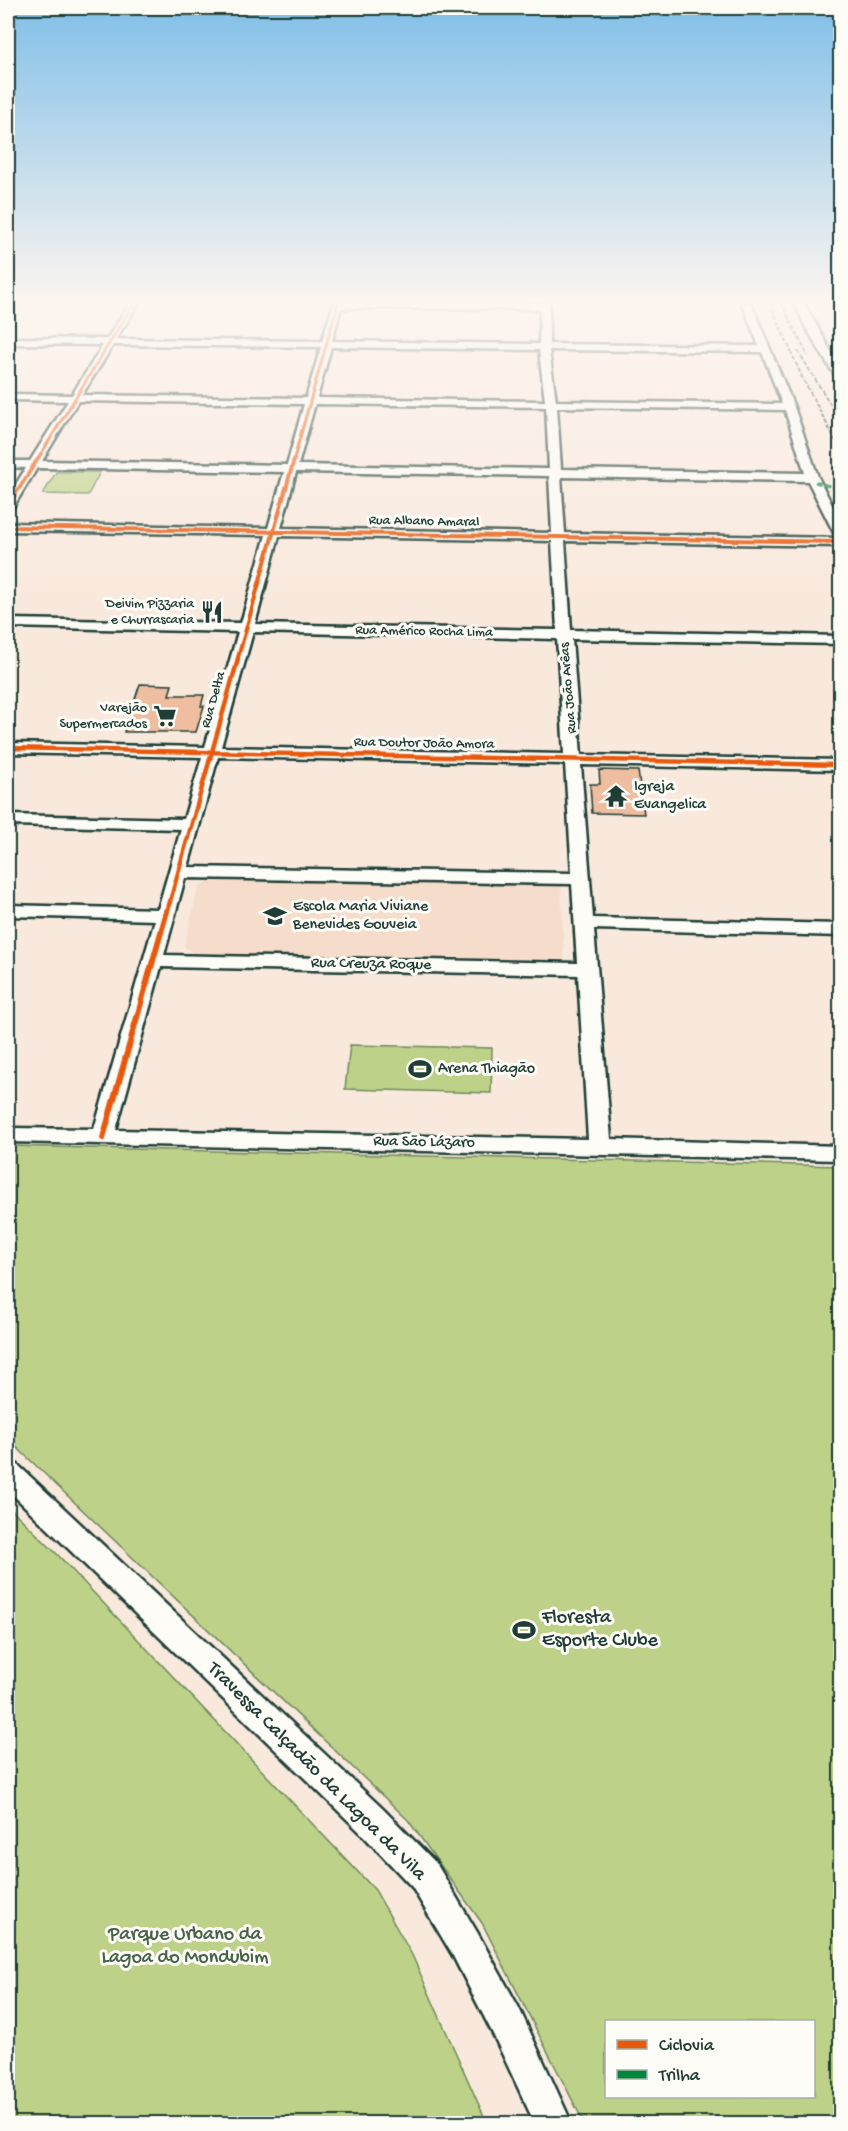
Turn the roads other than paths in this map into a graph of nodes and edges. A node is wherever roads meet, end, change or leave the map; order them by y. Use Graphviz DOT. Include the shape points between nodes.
graph roads {
  1 [pos="74,402"];
  2 [pos="310,402"];
  3 [pos="397,402"];
  4 [pos="787,402"];
  5 [pos="551,405"];
  6 [pos="789,407"];
  7 [pos="8,464"];
  8 [pos="33,465"];
  9 [pos="293,468"];
  10 [pos="556,473"];
  11 [pos="812,477"];
  12 [pos="8,506"];
  13 [pos="8,527"];
  14 [pos="275,532"];
  15 [pos="840,533"];
  16 [pos="560,537"];
  17 [pos="840,542"];
  18 [pos="8,623"];
  19 [pos="246,628"];
  20 [pos="564,635"];
  21 [pos="840,640"];
  22 [pos="8,748"];
  23 [pos="212,750"];
  24 [pos="575,759"];
  25 [pos="840,765"];
  26 [pos="8,820"];
  27 [pos="191,824"];
  28 [pos="177,872"];
  29 [pos="582,879"];
  30 [pos="8,909"];
  31 [pos="166,915"];
  32 [pos="585,923"];
  33 [pos="840,930"];
  34 [pos="153,961"];
  35 [pos="589,969"];
  36 [pos="8,1135"];
  37 [pos="103,1138"];
  38 [pos="600,1146"];
  39 [pos="840,1153"];
  40 [pos="8,1473"];
  41 [pos="554,2124"];
  1 -- 8 [label="street"];
  2 -- 9 [label="street, Rua Delta"];
  3 -- 5 [label="street"];
  4 -- 6 [label="street"];
  5 -- 6 [label="street"];
  5 -- 10 [label="street, Rua João Arêas"];
  6 -- 11 [label="street"];
  7 -- 8 [label="street"];
  8 -- 9 [label="street"];
  8 -- 12 [label="street"];
  9 -- 10 [label="street"];
  9 -- 14 [label="street, Rua Delta"];
  10 -- 11 [label="street"];
  10 -- 16 [label="street, Rua João Arêas"];
  11 -- 15 [label="street"];
  13 -- 14 [label="street, Rua Albano Amaral"];
  14 -- 16 [label="street, Rua Albano Amaral"];
  14 -- 19 [label="street, Rua Delta"];
  16 -- 17 [label="street, Rua Albano Amaral"];
  16 -- 20 [label="street, Rua João Arêas"];
  18 -- 19 [label="street, Rua Américo Rocha Lima"];
  19 -- 20 [label="street, Rua Américo Rocha Lima"];
  19 -- 23 [label="street, Rua Delta"];
  20 -- 21 [label="street, Rua Américo Rocha Lima"];
  20 -- 24 [label="street, Rua João Arêas"];
  22 -- 23 [label="street, Rua Doutor João Amora"];
  23 -- 24 [label="street, Rua Doutor João Amora"];
  23 -- 27 [label="street, Rua Delta"];
  24 -- 25 [label="street, Rua Doutor João Amora"];
  24 -- 29 [label="street, Rua João Arêas"];
  26 -- 27 [label="street"];
  27 -- 28 [label="street, Rua Delta"];
  28 -- 29 [label="street"];
  28 -- 31 [label="street, Rua Delta"];
  29 -- 32 [label="street, Rua João Arêas"];
  30 -- 31 [label="street"];
  31 -- 34 [label="street, Rua Delta"];
  32 -- 33 [label="street"];
  32 -- 35 [label="street, Rua João Arêas"];
  34 -- 35 [label="street, Rua Creuza Roque"];
  34 -- 37 [label="street, Rua Delta"];
  35 -- 38 [label="street, Rua João Arêas"];
  36 -- 37 [label="street, Rua São Lázaro"];
  37 -- 38 [label="street, Rua São Lázaro"];
  38 -- 39 [label="street, Rua São Lázaro"];
  40 -- 41 [label="street, Travessa Calçadão da Lagoa da Vila" via="424,1875 506,2021"];
}
